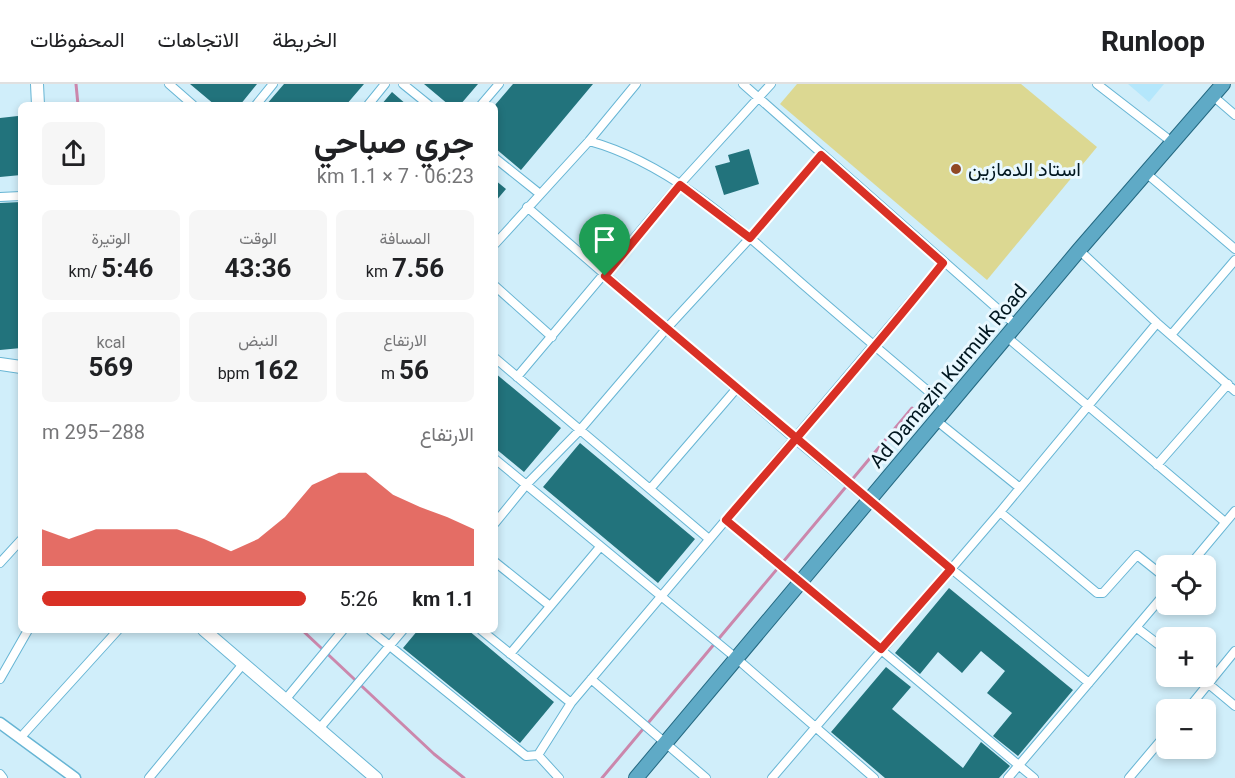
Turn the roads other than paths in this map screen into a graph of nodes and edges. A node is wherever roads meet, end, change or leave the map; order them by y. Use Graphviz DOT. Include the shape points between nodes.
graph roads {
  1 [pos="37,84"];
  2 [pos="169,84"];
  3 [pos="273,84"];
  4 [pos="385,84"];
  5 [pos="403,84"];
  6 [pos="499,84"];
  7 [pos="635,84"];
  8 [pos="743,84"];
  9 [pos="771,84"];
  10 [pos="1097,84"];
  11 [pos="1223,84"];
  12 [pos="1214,96"];
  13 [pos="758,99"];
  14 [pos="38,102"];
  15 [pos="190,102"];
  16 [pos="258,102"];
  17 [pos="370,102"];
  18 [pos="425,102"];
  19 [pos="484,102"];
  20 [pos="1235,115"];
  21 [pos="589,141"];
  22 [pos="1172,142"];
  23 [pos="821,155"];
  24 [pos="498,160"];
  25 [pos="1146,173"];
  26 [pos="680,185"];
  27 [pos="540,194"];
  28 [pos="18,196"];
  29 [pos="0,197"];
  30 [pos="527,207"];
  31 [pos="750,238"];
  32 [pos="498,241"];
  33 [pos="1235,249"];
  34 [pos="1079,250"];
  35 [pos="1235,260"];
  36 [pos="943,263"];
  37 [pos="605,276"];
  38 [pos="498,289"];
  39 [pos="1157,323"];
  40 [pos="1017,326"];
  41 [pos="667,328"];
  42 [pos="1171,335"];
  43 [pos="552,336"];
  44 [pos="1008,338"];
  45 [pos="874,346"];
  46 [pos="498,361"];
  47 [pos="0,364"];
  48 [pos="18,367"];
  49 [pos="517,377"];
  50 [pos="1228,384"];
  51 [pos="736,388"];
  52 [pos="1235,391"];
  53 [pos="1088,406"];
  54 [pos="948,408"];
  55 [pos="937,421"];
  56 [pos="579,431"];
  57 [pos="796,440"];
  58 [pos="498,462"];
  59 [pos="1157,465"];
  60 [pos="526,485"];
  61 [pos="1020,488"];
  62 [pos="650,489"];
  63 [pos="870,499"];
  64 [pos="1235,511"];
  65 [pos="1000,512"];
  66 [pos="498,519"];
  67 [pos="726,520"];
  68 [pos="1226,522"];
  69 [pos="709,538"];
  70 [pos="18,543"];
  71 [pos="600,547"];
  72 [pos="1198,555"];
  73 [pos="0,563"];
  74 [pos="498,564"];
  75 [pos="951,569"];
  76 [pos="1156,570"];
  77 [pos="799,583"];
  78 [pos="659,597"];
  79 [pos="1156,605"];
  80 [pos="550,606"];
  81 [pos="1137,628"];
  82 [pos="26,633"];
  83 [pos="115,633"];
  84 [pos="207,633"];
  85 [pos="341,633"];
  86 [pos="374,633"];
  87 [pos="400,633"];
  88 [pos="485,633"];
  89 [pos="1156,643"];
  90 [pos="389,646"];
  91 [pos="881,649"];
  92 [pos="1235,651"];
  93 [pos="510,654"];
  94 [pos="736,658"];
  95 [pos="243,664"];
  96 [pos="1216,674"];
  97 [pos="0,678"];
  98 [pos="591,679"];
  99 [pos="1089,683"];
  100 [pos="1206,687"];
  101 [pos="1212,687"];
  102 [pos="1196,699"];
  103 [pos="285,700"];
  104 [pos="571,703"];
  105 [pos="1235,706"];
  106 [pos="0,723"];
  107 [pos="815,727"];
  108 [pos="319,729"];
  109 [pos="21,737"];
  110 [pos="665,741"];
  111 [pos="1156,746"];
  112 [pos="538,755"];
  113 [pos="1019,765"];
  114 [pos="0,774"];
  115 [pos="3,778"];
  116 [pos="75,778"];
  117 [pos="149,778"];
  118 [pos="376,778"];
  119 [pos="559,778"];
  120 [pos="636,778"];
  121 [pos="706,778"];
  122 [pos="772,778"];
  123 [pos="874,778"];
  124 [pos="1008,778"];
  125 [pos="1034,778"];
  126 [pos="1129,778"];
  1 -- 14 [label="main road"];
  2 -- 15 [label="street"];
  3 -- 16 [label="street"];
  4 -- 17 [label="street"];
  5 -- 18 [label="street"];
  6 -- 19 [label="street"];
  7 -- 21 [label="street"];
  8 -- 13 [label="street"];
  9 -- 13 [label="street"];
  10 -- 22 [label="street"];
  11 -- 12 [label="highway, Ad Damazin Kurmuk Road"];
  12 -- 20 [label="street"];
  12 -- 22 [label="highway, Ad Damazin Kurmuk Road"];
  13 -- 23 [label="street"];
  13 -- 26 [label="street"];
  21 -- 26 [label="street" via="626,153"];
  21 -- 27 [label="street"];
  22 -- 25 [label="highway, Ad Damazin Kurmuk Road"];
  23 -- 31 [label="street"];
  23 -- 36 [label="street"];
  24 -- 27 [label="street"];
  25 -- 33 [label="street"];
  25 -- 34 [label="highway, Ad Damazin Kurmuk Road"];
  26 -- 31 [label="street"];
  26 -- 37 [label="street"];
  27 -- 30 [label="street"];
  28 -- 29 [label="street"];
  30 -- 32 [label="street"];
  30 -- 37 [label="street"];
  31 -- 41 [label="street"];
  31 -- 45 [label="street"];
  34 -- 39 [label="street"];
  34 -- 40 [label="highway, Ad Damazin Kurmuk Road"];
  35 -- 42 [label="street"];
  36 -- 40 [label="street"];
  36 -- 45 [label="street"];
  37 -- 41 [label="street"];
  37 -- 43 [label="street"];
  38 -- 43 [label="street"];
  39 -- 42 [label="street"];
  39 -- 53 [label="street"];
  40 -- 44 [label="highway, Ad Damazin Kurmuk Road"];
  41 -- 51 [label="street"];
  41 -- 56 [label="street"];
  42 -- 50 [label="street"];
  43 -- 49 [label="street"];
  44 -- 53 [label="street"];
  44 -- 54 [label="highway, Ad Damazin Kurmuk Road"];
  45 -- 54 [label="street"];
  45 -- 57 [label="street"];
  46 -- 49 [label="street"];
  47 -- 48 [label="main road"];
  49 -- 56 [label="street"];
  50 -- 52 [label="street"];
  50 -- 59 [label="street"];
  51 -- 57 [label="street"];
  51 -- 62 [label="street"];
  53 -- 59 [label="street"];
  53 -- 61 [label="street"];
  54 -- 55 [label="highway, Ad Damazin Kurmuk Road"];
  55 -- 61 [label="street"];
  55 -- 63 [label="highway, Ad Damazin Kurmuk Road"];
  56 -- 60 [label="street"];
  56 -- 62 [label="street"];
  57 -- 63 [label="street"];
  57 -- 67 [label="street"];
  58 -- 60 [label="street"];
  59 -- 68 [label="street"];
  60 -- 66 [label="street"];
  60 -- 71 [label="street"];
  61 -- 65 [label="street"];
  62 -- 69 [label="street"];
  63 -- 75 [label="street"];
  63 -- 77 [label="highway, Ad Damazin Kurmuk Road"];
  64 -- 68 [label="street"];
  65 -- 75 [label="street"];
  65 -- 76 [label="street" via="1097,593 1103,593 1137,555"];
  67 -- 69 [label="street"];
  67 -- 77 [label="street"];
  68 -- 72 [label="street"];
  69 -- 78 [label="street"];
  70 -- 73 [label="street"];
  71 -- 78 [label="street"];
  71 -- 80 [label="street"];
  74 -- 80 [label="street"];
  75 -- 91 [label="street"];
  75 -- 99 [label="street"];
  77 -- 91 [label="street"];
  77 -- 94 [label="highway, Ad Damazin Kurmuk Road"];
  78 -- 94 [label="street"];
  78 -- 98 [label="street"];
  79 -- 81 [label="street"];
  80 -- 93 [label="street"];
  81 -- 89 [label="street"];
  81 -- 99 [label="street"];
  82 -- 97 [label="street"];
  83 -- 109 [label="street"];
  84 -- 95 [label="main road"];
  85 -- 103 [label="street"];
  86 -- 90 [label="street"];
  87 -- 90 [label="street"];
  88 -- 93 [label="street"];
  90 -- 108 [label="street"];
  90 -- 112 [label="street" via="526,756"];
  91 -- 107 [label="street"];
  91 -- 113 [label="street"];
  92 -- 96 [label="street"];
  93 -- 104 [label="street"];
  94 -- 107 [label="street"];
  94 -- 110 [label="highway, Ad Damazin Kurmuk Road"];
  95 -- 103 [label="main road"];
  95 -- 117 [label="street"];
  98 -- 104 [label="street"];
  98 -- 110 [label="street"];
  99 -- 113 [label="street"];
  100 -- 102 [label="street"];
  101 -- 105 [label="street"];
  103 -- 108 [label="main road"];
  104 -- 112 [label="street"];
  106 -- 109 [label="street"];
  107 -- 122 [label="street"];
  107 -- 123 [label="street"];
  108 -- 118 [label="main road"];
  109 -- 116 [label="street"];
  110 -- 120 [label="highway, Ad Damazin Kurmuk Road"];
  110 -- 121 [label="street"];
  111 -- 126 [label="street"];
  112 -- 119 [label="street"];
  113 -- 124 [label="street"];
  113 -- 125 [label="street"];
  114 -- 115 [label="street"];
}
